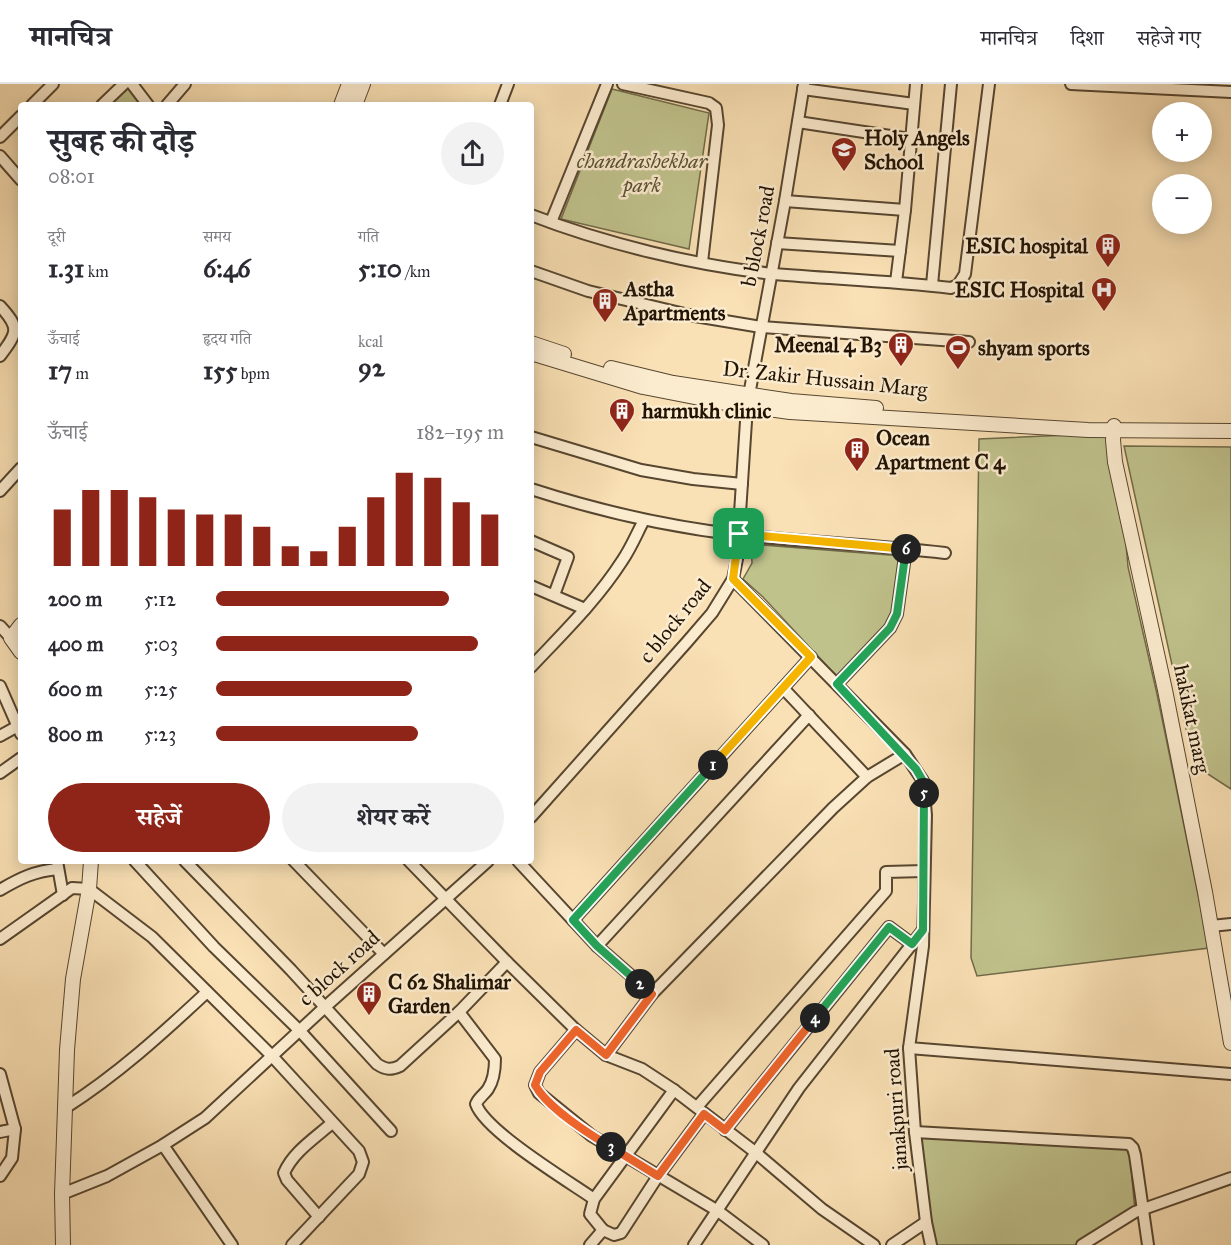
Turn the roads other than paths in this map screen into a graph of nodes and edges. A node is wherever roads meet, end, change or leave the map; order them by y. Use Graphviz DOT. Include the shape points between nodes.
graph roads {
  1 [pos="53,84"];
  2 [pos="124,84"];
  3 [pos="132,84"];
  4 [pos="184,84"];
  5 [pos="349,84"];
  6 [pos="363,84"];
  7 [pos="508,84"];
  8 [pos="607,84"];
  9 [pos="623,84"];
  10 [pos="916,84"];
  11 [pos="951,84"];
  12 [pos="989,84"];
  13 [pos="1071,84"];
  14 [pos="803,86"];
  15 [pos="1231,92"];
  16 [pos="35,102"];
  17 [pos="105,102"];
  18 [pos="146,102"];
  19 [pos="169,102"];
  20 [pos="342,102"];
  21 [pos="356,102"];
  22 [pos="501,102"];
  23 [pos="914,104"];
  24 [pos="18,119"];
  25 [pos="798,122"];
  26 [pos="0,137"];
  27 [pos="910,139"];
  28 [pos="0,156"];
  29 [pos="18,177"];
  30 [pos="785,201"];
  31 [pos="905,210"];
  32 [pos="534,216"];
  33 [pos="551,222"];
  34 [pos="777,243"];
  35 [pos="900,251"];
  36 [pos="702,262"];
  37 [pos="534,272"];
  38 [pos="771,273"];
  39 [pos="896,282"];
  40 [pos="932,285"];
  41 [pos="0,306"];
  42 [pos="760,327"];
  43 [pos="969,342"];
  44 [pos="534,344"];
  45 [pos="534,354"];
  46 [pos="0,356"];
  47 [pos="748,400"];
  48 [pos="1231,431"];
  49 [pos="1115,432"];
  50 [pos="534,438"];
  51 [pos="18,471"];
  52 [pos="742,484"];
  53 [pos="534,490"];
  54 [pos="0,491"];
  55 [pos="644,520"];
  56 [pos="739,534"];
  57 [pos="534,542"];
  58 [pos="906,549"];
  59 [pos="945,553"];
  60 [pos="733,579"];
  61 [pos="534,587"];
  62 [pos="555,595"];
  63 [pos="585,609"];
  64 [pos="0,626"];
  65 [pos="18,628"];
  66 [pos="11,639"];
  67 [pos="18,648"];
  68 [pos="811,657"];
  69 [pos="534,664"];
  70 [pos="837,684"];
  71 [pos="0,687"];
  72 [pos="783,688"];
  73 [pos="809,715"];
  74 [pos="18,726"];
  75 [pos="18,731"];
  76 [pos="0,736"];
  77 [pos="904,754"];
  78 [pos="18,760"];
  79 [pos="0,773"];
  80 [pos="867,777"];
  81 [pos="534,814"];
  82 [pos="91,864"];
  83 [pos="138,864"];
  84 [pos="188,864"];
  85 [pos="297,864"];
  86 [pos="411,864"];
  87 [pos="485,864"];
  88 [pos="521,864"];
  89 [pos="57,865"];
  90 [pos="924,871"];
  91 [pos="89,889"];
  92 [pos="0,890"];
  93 [pos="67,892"];
  94 [pos="445,899"];
  95 [pos="573,920"];
  96 [pos="1231,924"];
  97 [pos="1211,926"];
  98 [pos="923,930"];
  99 [pos="0,939"];
  100 [pos="912,944"];
  101 [pos="597,946"];
  102 [pos="384,954"];
  103 [pos="507,962"];
  104 [pos="207,992"];
  105 [pos="652,994"];
  106 [pos="1227,1000"];
  107 [pos="325,1007"];
  108 [pos="459,1012"];
  109 [pos="576,1030"];
  110 [pos="300,1031"];
  111 [pos="1231,1043"];
  112 [pos="909,1048"];
  113 [pos="606,1055"];
  114 [pos="272,1056"];
  115 [pos="0,1074"];
  116 [pos="1231,1074"];
  117 [pos="674,1090"];
  118 [pos="65,1108"];
  119 [pos="701,1110"];
  120 [pos="332,1123"];
  121 [pos="15,1129"];
  122 [pos="725,1130"];
  123 [pos="391,1131"];
  124 [pos="0,1132"];
  125 [pos="915,1132"];
  126 [pos="163,1145"];
  127 [pos="755,1152"];
  128 [pos="626,1156"];
  129 [pos="0,1176"];
  130 [pos="658,1176"];
  131 [pos="1231,1178"];
  132 [pos="62,1194"];
  133 [pos="594,1199"];
  134 [pos="1141,1209"];
  135 [pos="718,1211"];
  136 [pos="319,1217"];
  137 [pos="926,1222"];
  138 [pos="603,1230"];
  139 [pos="759,1244"];
  140 [pos="63,1245"];
  141 [pos="232,1245"];
  142 [pos="292,1245"];
  143 [pos="590,1245"];
  144 [pos="694,1245"];
  145 [pos="874,1245"];
  146 [pos="892,1245"];
  147 [pos="931,1245"];
  148 [pos="1082,1245"];
  149 [pos="1148,1245"];
  1 -- 16 [label="street"];
  2 -- 17 [label="street"];
  3 -- 18 [label="street"];
  4 -- 19 [label="street"];
  5 -- 20 [label="street"];
  6 -- 21 [label="street"];
  7 -- 22 [label="street"];
  8 -- 33 [label="street"];
  9 -- 36 [label="street" via="710,103 716,108 718,124"];
  10 -- 23 [label="street"];
  11 -- 40 [label="street"];
  12 -- 40 [label="street" via="965,274 951,288"];
  13 -- 15 [label="street"];
  14 -- 23 [label="street"];
  14 -- 25 [label="street, b block road"];
  23 -- 27 [label="street"];
  24 -- 26 [label="street"];
  25 -- 27 [label="street"];
  25 -- 30 [label="street, b block road"];
  27 -- 31 [label="street"];
  28 -- 29 [label="street"];
  30 -- 31 [label="street"];
  30 -- 34 [label="street, b block road"];
  31 -- 35 [label="street"];
  32 -- 33 [label="street"];
  33 -- 36 [label="street" via="605,240"];
  34 -- 35 [label="street"];
  34 -- 38 [label="street, b block road"];
  35 -- 39 [label="street"];
  36 -- 38 [label="street"];
  37 -- 42 [label="street" via="588,291 688,315"];
  38 -- 39 [label="street"];
  38 -- 42 [label="street, b block road"];
  39 -- 40 [label="street"];
  41 -- 46 [label="street" via="13,320 15,334"];
  42 -- 43 [label="street"];
  42 -- 47 [label="street, b block road"];
  44 -- 47 [label="street, Dr. Zakir Hussain Marg" via="616,370"];
  45 -- 47 [label="street, Dr. Zakir Hussain Marg" via="643,387"];
  47 -- 49 [label="street, Dr. Zakir Hussain Marg" via="790,412"];
  47 -- 52 [label="street, c block road"];
  48 -- 49 [label="street, Dr. Zakir Hussain Marg"];
  49 -- 97 [label="street, hakikat marg" via="1124,506"];
  50 -- 52 [label="street" via="641,470"];
  51 -- 54 [label="street"];
  52 -- 56 [label="street, c block road"];
  53 -- 55 [label="street"];
  55 -- 56 [label="street"];
  55 -- 63 [label="street" via="623,560"];
  56 -- 58 [label="street"];
  56 -- 60 [label="street, c block road"];
  57 -- 62 [label="street" via="568,557"];
  58 -- 59 [label="street"];
  58 -- 70 [label="street" via="897,614 890,628"];
  60 -- 68 [label="street, janakpuri road"];
  60 -- 81 [label="street, c block road" via="687,642"];
  61 -- 62 [label="street"];
  62 -- 63 [label="street"];
  63 -- 69 [label="street"];
  64 -- 66 [label="street"];
  65 -- 66 [label="street"];
  66 -- 67 [label="street"];
  68 -- 70 [label="street, janakpuri road"];
  68 -- 72 [label="street"];
  70 -- 77 [label="street, janakpuri road"];
  71 -- 74 [label="street"];
  72 -- 73 [label="street"];
  72 -- 95 [label="street"];
  73 -- 80 [label="street"];
  73 -- 101 [label="street"];
  75 -- 76 [label="street"];
  77 -- 80 [label="street"];
  77 -- 90 [label="street, janakpuri road" via="923,781"];
  78 -- 79 [label="street"];
  80 -- 105 [label="street"];
  82 -- 91 [label="street"];
  83 -- 110 [label="street" via="214,947"];
  84 -- 107 [label="street"];
  85 -- 102 [label="street"];
  86 -- 94 [label="street"];
  87 -- 94 [label="street, c block road"];
  88 -- 95 [label="street"];
  89 -- 92 [label="street" via="26,875"];
  89 -- 93 [label="street"];
  90 -- 98 [label="street, janakpuri road"];
  90 -- 119 [label="street" via="886,872 886,891"];
  91 -- 93 [label="street"];
  91 -- 104 [label="street" via="152,937"];
  91 -- 118 [label="street" via="73,979"];
  93 -- 99 [label="street"];
  94 -- 102 [label="street, c block road"];
  94 -- 103 [label="street"];
  95 -- 101 [label="street"];
  96 -- 97 [label="street"];
  97 -- 106 [label="street, hakikat marg"];
  98 -- 100 [label="street"];
  98 -- 112 [label="street, janakpuri road"];
  100 -- 122 [label="street" via="889,927"];
  100 -- 127 [label="street" via="817,1064"];
  101 -- 105 [label="street"];
  102 -- 107 [label="street, c block road"];
  103 -- 108 [label="street"];
  103 -- 109 [label="street"];
  104 -- 114 [label="street"];
  104 -- 118 [label="street" via="149,1046"];
  105 -- 113 [label="street"];
  106 -- 111 [label="street, hakikat marg"];
  107 -- 108 [label="street" via="384,1069 400,1066"];
  107 -- 110 [label="street, c block road"];
  108 -- 133 [label="street" via="495,1059 494,1077 478,1098 478,1112 501,1134"];
  109 -- 113 [label="street"];
  109 -- 128 [label="street" via="540,1072 535,1085 547,1101 592,1136"];
  110 -- 114 [label="street, c block road"];
  110 -- 123 [label="street"];
  112 -- 116 [label="street"];
  112 -- 125 [label="street, janakpuri road"];
  113 -- 117 [label="street" via="642,1069"];
  114 -- 120 [label="street"];
  114 -- 126 [label="street, c block road" via="219,1107"];
  115 -- 121 [label="street"];
  117 -- 119 [label="street"];
  117 -- 128 [label="street"];
  118 -- 132 [label="street"];
  119 -- 122 [label="street"];
  119 -- 130 [label="street"];
  120 -- 136 [label="street" via="359,1151 363,1162 359,1174"];
  120 -- 136 [label="street" via="300,1151 284,1173"];
  121 -- 124 [label="street"];
  121 -- 129 [label="street" via="12,1158"];
  122 -- 127 [label="street"];
  125 -- 134 [label="street" via="1129,1144 1135,1155"];
  125 -- 137 [label="street, janakpuri road"];
  126 -- 132 [label="street, c block road" via="107,1176"];
  126 -- 141 [label="street"];
  127 -- 135 [label="street"];
  127 -- 145 [label="street" via="822,1209"];
  128 -- 130 [label="street"];
  128 -- 133 [label="street"];
  130 -- 135 [label="street"];
  130 -- 138 [label="street" via="621,1233 614,1235"];
  131 -- 134 [label="street"];
  132 -- 140 [label="street"];
  133 -- 138 [label="street" via="590,1214"];
  134 -- 148 [label="street"];
  134 -- 149 [label="street"];
  135 -- 139 [label="street"];
  135 -- 144 [label="street"];
  136 -- 142 [label="street"];
  137 -- 146 [label="street"];
  137 -- 147 [label="street, janakpuri road"];
  138 -- 143 [label="street"];
}
